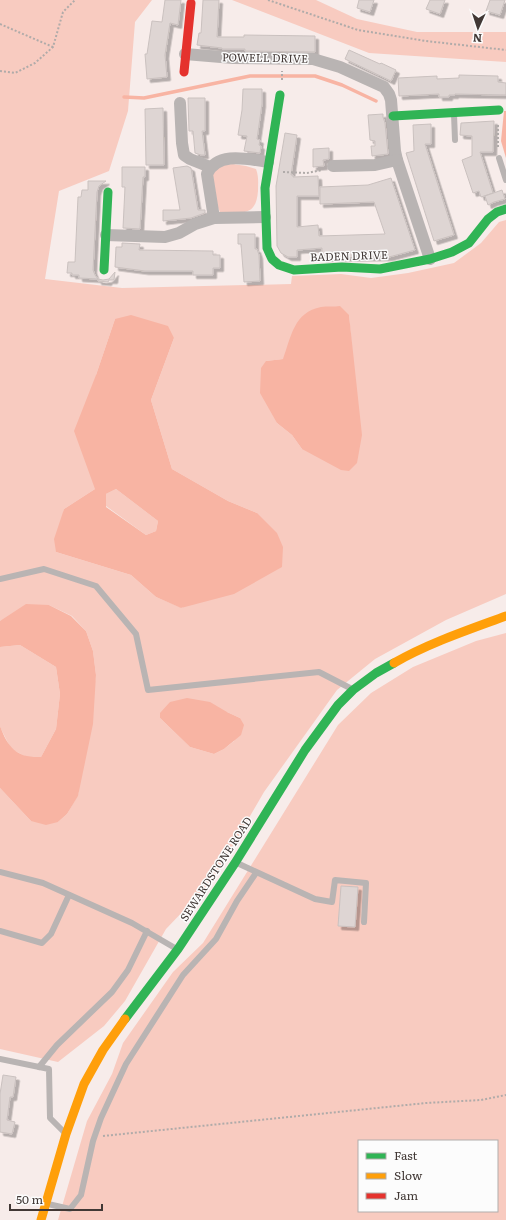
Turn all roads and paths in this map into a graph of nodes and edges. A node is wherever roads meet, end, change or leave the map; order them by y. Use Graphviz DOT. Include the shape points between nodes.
graph roads {
  1 [pos="75,0"];
  2 [pos="268,0"];
  3 [pos="191,2"];
  4 [pos="0,24"];
  5 [pos="54,47"];
  6 [pos="506,50"];
  7 [pos="185,54"];
  8 [pos="282,70"];
  9 [pos="0,71"];
  10 [pos="184,72"];
  11 [pos="282,83"];
  12 [pos="280,95"];
  13 [pos="180,103"];
  14 [pos="499,110"];
  15 [pos="454,112"];
  16 [pos="393,116"];
  17 [pos="455,140"];
  18 [pos="499,158"];
  19 [pos="397,160"];
  20 [pos="268,162"];
  21 [pos="333,166"];
  22 [pos="210,167"];
  23 [pos="295,173"];
  24 [pos="506,180"];
  25 [pos="108,192"];
  26 [pos="506,209"];
  27 [pos="265,217"];
  28 [pos="214,218"];
  29 [pos="106,235"];
  30 [pos="430,259"];
  31 [pos="104,270"];
  32 [pos="0,579"];
  33 [pos="506,616"];
  34 [pos="353,690"];
  35 [pos="236,863"];
  36 [pos="0,872"];
  37 [pos="256,873"];
  38 [pos="69,895"];
  39 [pos="364,922"];
  40 [pos="0,930"];
  41 [pos="147,931"];
  42 [pos="178,950"];
  43 [pos="0,1059"];
  44 [pos="39,1067"];
  45 [pos="506,1095"];
  46 [pos="66,1134"];
  47 [pos="94,1138"];
  48 [pos="46,1203"];
  49 [pos="41,1220"];
  1 -- 5 [label="path" via="63,12"];
  2 -- 6 [label="path" via="358,30"];
  3 -- 7 [label="main road"];
  4 -- 5 [label="path"];
  5 -- 9 [label="path" via="35,63 15,73"];
  7 -- 10 [label="main road"];
  7 -- 16 [label="street, POWELL DRIVE" via="233,58 313,59 340,67 384,87 389,94"];
  8 -- 11 [label="path"];
  12 -- 20 [label="main road, BADEN DRIVE"];
  13 -- 22 [label="street" via="184,155"];
  14 -- 15 [label="main road"];
  14 -- 18 [label="path"];
  15 -- 16 [label="main road"];
  15 -- 17 [label="lane"];
  16 -- 19 [label="street, POWELL DRIVE"];
  18 -- 24 [label="lane"];
  19 -- 21 [label="street" via="375,165"];
  19 -- 30 [label="street, POWELL DRIVE"];
  20 -- 22 [label="street" via="225,159"];
  20 -- 27 [label="main road, BADEN DRIVE"];
  21 -- 23 [label="path" via="318,172"];
  22 -- 28 [label="street" via="207,174"];
  25 -- 29 [label="main road"];
  26 -- 30 [label="main road, BADEN DRIVE" via="488,219 470,243"];
  27 -- 28 [label="street"];
  27 -- 30 [label="main road, BADEN DRIVE" via="267,248 272,259 279,265 294,270 342,267 380,269"];
  28 -- 29 [label="street" via="195,224 179,234 165,237"];
  29 -- 31 [label="main road"];
  32 -- 34 [label="lane" via="44,569 96,586 136,634 148,690 319,672"];
  33 -- 34 [label="main road, SEWARDSTONE ROAD" via="408,656 376,673"];
  34 -- 35 [label="main road, SEWARDSTONE ROAD" via="338,705 306,750"];
  35 -- 37 [label="lane"];
  35 -- 42 [label="main road, SEWARDSTONE ROAD"];
  36 -- 38 [label="lane" via="43,883"];
  37 -- 39 [label="lane" via="315,898 332,902 336,880 366,883"];
  37 -- 47 [label="lane" via="216,939 183,975 126,1064"];
  38 -- 40 [label="lane" via="51,934 42,942"];
  38 -- 41 [label="lane"];
  41 -- 42 [label="lane"];
  41 -- 44 [label="lane" via="128,970 112,992 57,1045"];
  42 -- 46 [label="main road, SEWARDSTONE ROAD" via="102,1050 84,1084"];
  43 -- 44 [label="lane"];
  44 -- 46 [label="lane" via="49,1069 50,1118"];
  45 -- 47 [label="path" via="481,1100 426,1103"];
  46 -- 48 [label="main road, SEWARDSTONE ROAD"];
  47 -- 48 [label="lane" via="81,1195 70,1209"];
  48 -- 49 [label="main road, SEWARDSTONE ROAD"];
}
